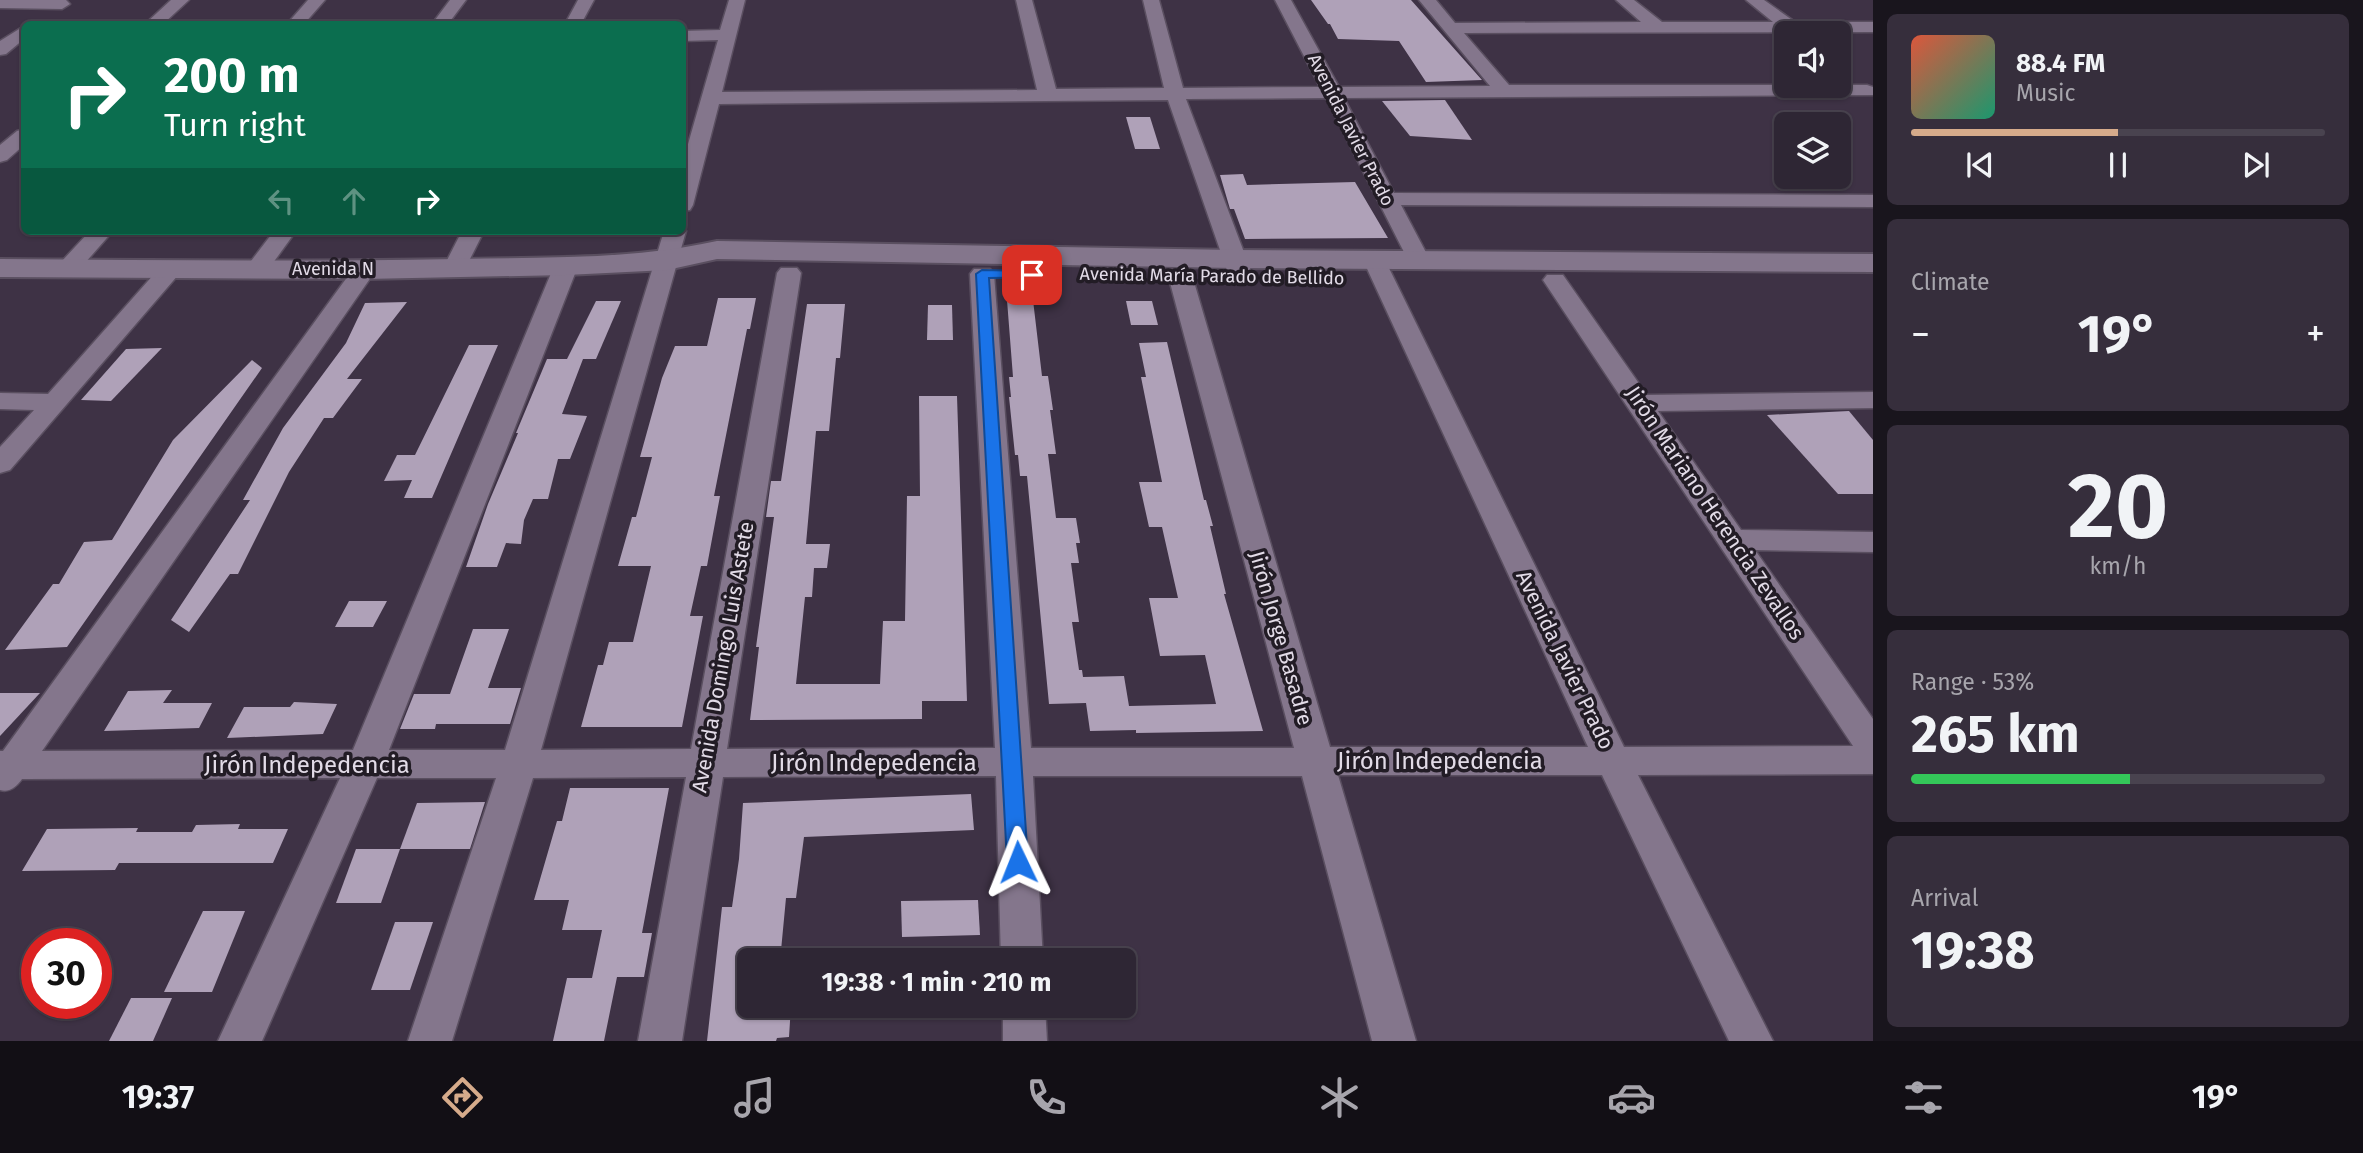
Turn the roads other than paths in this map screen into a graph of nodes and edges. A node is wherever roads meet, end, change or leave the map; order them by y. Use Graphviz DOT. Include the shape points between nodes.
graph roads {
  1 [pos="181,0"];
  2 [pos="317,0"];
  3 [pos="458,0"];
  4 [pos="586,0"];
  5 [pos="737,0"];
  6 [pos="1024,0"];
  7 [pos="1040,0"];
  8 [pos="1151,0"];
  9 [pos="1283,0"];
  10 [pos="1427,0"];
  11 [pos="1624,0"];
  12 [pos="1754,0"];
  13 [pos="65,2"];
  14 [pos="0,3"];
  15 [pos="43,18"];
  16 [pos="156,21"];
  17 [pos="298,21"];
  18 [pos="442,21"];
  19 [pos="575,21"];
  20 [pos="1782,21"];
  21 [pos="1657,27"];
  22 [pos="1873,27"];
  23 [pos="1451,28"];
  24 [pos="1851,28"];
  25 [pos="1774,30"];
  26 [pos="729,35"];
  27 [pos="686,36"];
  28 [pos="1851,77"];
  29 [pos="1504,91"];
  30 [pos="1334,92"];
  31 [pos="1870,93"];
  32 [pos="1175,94"];
  33 [pos="1048,96"];
  34 [pos="711,98"];
  35 [pos="21,138"];
  36 [pos="0,156"];
  37 [pos="686,190"];
  38 [pos="1386,199"];
  39 [pos="1873,201"];
  40 [pos="98,235"];
  41 [pos="282,235"];
  42 [pos="471,235"];
  43 [pos="671,246"];
  44 [pos="1419,260"];
  45 [pos="1873,263"];
  46 [pos="566,265"];
  47 [pos="69,267"];
  48 [pos="1237,267"];
  49 [pos="0,268"];
  50 [pos="455,268"];
  51 [pos="171,269"];
  52 [pos="257,269"];
  53 [pos="1377,269"];
  54 [pos="364,270"];
  55 [pos="789,273"];
  56 [pos="982,274"];
  57 [pos="1180,275"];
  58 [pos="1555,280"];
  59 [pos="1873,281"];
  60 [pos="1873,400"];
  61 [pos="0,401"];
  62 [pos="55,402"];
  63 [pos="1640,402"];
  64 [pos="0,464"];
  65 [pos="1734,540"];
  66 [pos="1873,542"];
  67 [pos="1873,747"];
  68 [pos="1873,760"];
  69 [pos="1315,761"];
  70 [pos="1613,761"];
  71 [pos="1014,762"];
  72 [pos="704,763"];
  73 [pos="365,764"];
  74 [pos="519,764"];
  75 [pos="4,771"];
  76 [pos="1021,948"];
  77 [pos="1024,1018"];
  78 [pos="240,1041"];
  79 [pos="430,1041"];
  80 [pos="660,1041"];
  81 [pos="1025,1041"];
  82 [pos="1394,1041"];
  83 [pos="1752,1041"];
  1 -- 16 [label="street"];
  2 -- 17 [label="street"];
  3 -- 18 [label="street"];
  4 -- 19 [label="street"];
  5 -- 26 [label="street"];
  6 -- 7 [label="street"];
  6 -- 33 [label="street"];
  8 -- 32 [label="street"];
  9 -- 30 [label="street, Avenida Javier Prado"];
  10 -- 23 [label="street"];
  11 -- 21 [label="street"];
  12 -- 20 [label="street"];
  13 -- 14 [label="street"];
  13 -- 15 [label="street"];
  21 -- 23 [label="street"];
  21 -- 25 [label="street"];
  22 -- 24 [label="street"];
  23 -- 29 [label="street"];
  26 -- 27 [label="street"];
  26 -- 34 [label="street"];
  28 -- 31 [label="street"];
  29 -- 30 [label="street"];
  29 -- 31 [label="street"];
  30 -- 32 [label="street"];
  30 -- 38 [label="street, Avenida Javier Prado"];
  32 -- 33 [label="street"];
  32 -- 48 [label="street"];
  33 -- 34 [label="street"];
  34 -- 37 [label="street"];
  35 -- 36 [label="street"];
  38 -- 39 [label="street"];
  38 -- 44 [label="street, Avenida Javier Prado"];
  40 -- 47 [label="street"];
  41 -- 52 [label="street"];
  42 -- 50 [label="street"];
  43 -- 46 [label="street, Avenida N"];
  43 -- 48 [label="street, Avenida María Parado de Bellido"];
  43 -- 55 [label="street, Avenida María Parado de Bellido" via="709,270"];
  43 -- 74 [label="street"];
  44 -- 45 [label="street, Avenida María Parado de Bellido"];
  44 -- 53 [label="street, Avenida María Parado de Bellido"];
  46 -- 50 [label="street, Avenida N"];
  46 -- 73 [label="street"];
  47 -- 49 [label="street, Avenida N"];
  47 -- 51 [label="street, Avenida N"];
  48 -- 53 [label="street, Avenida María Parado de Bellido"];
  48 -- 57 [label="street, Avenida María Parado de Bellido"];
  50 -- 54 [label="street, Avenida N"];
  51 -- 52 [label="street, Avenida N"];
  51 -- 62 [label="street"];
  52 -- 54 [label="street, Avenida N"];
  53 -- 58 [label="street, Avenida María Parado de Bellido"];
  53 -- 70 [label="street, Avenida Javier Prado"];
  54 -- 75 [label="street"];
  55 -- 56 [label="street, Avenida María Parado de Bellido"];
  55 -- 72 [label="street, Avenida Domingo Luis Astete"];
  56 -- 57 [label="street, Avenida María Parado de Bellido"];
  56 -- 71 [label="street"];
  57 -- 69 [label="street, Jirón Jorge Basadre"];
  58 -- 59 [label="street, Avenida María Parado de Bellido"];
  58 -- 63 [label="street, Jirón Mariano Herencia Zevallos"];
  60 -- 63 [label="street"];
  61 -- 62 [label="street"];
  62 -- 64 [label="street"];
  63 -- 65 [label="street, Jirón Mariano Herencia Zevallos"];
  65 -- 66 [label="street"];
  65 -- 67 [label="street, Jirón Mariano Herencia Zevallos"];
  68 -- 70 [label="street, Jirón Indepedencia"];
  69 -- 70 [label="street, Jirón Indepedencia"];
  69 -- 71 [label="street, Jirón Indepedencia"];
  69 -- 82 [label="street, Jirón Jorge Basadre"];
  70 -- 83 [label="street, Avenida Javier Prado"];
  71 -- 72 [label="street, Jirón Indepedencia"];
  71 -- 76 [label="street"];
  72 -- 74 [label="street, Jirón Indepedencia"];
  72 -- 80 [label="street, Avenida Domingo Luis Astete"];
  73 -- 74 [label="street, Jirón Indepedencia"];
  73 -- 75 [label="street, Jirón Indepedencia"];
  73 -- 78 [label="street"];
  74 -- 79 [label="street"];
  77 -- 81 [label="street"];
}
